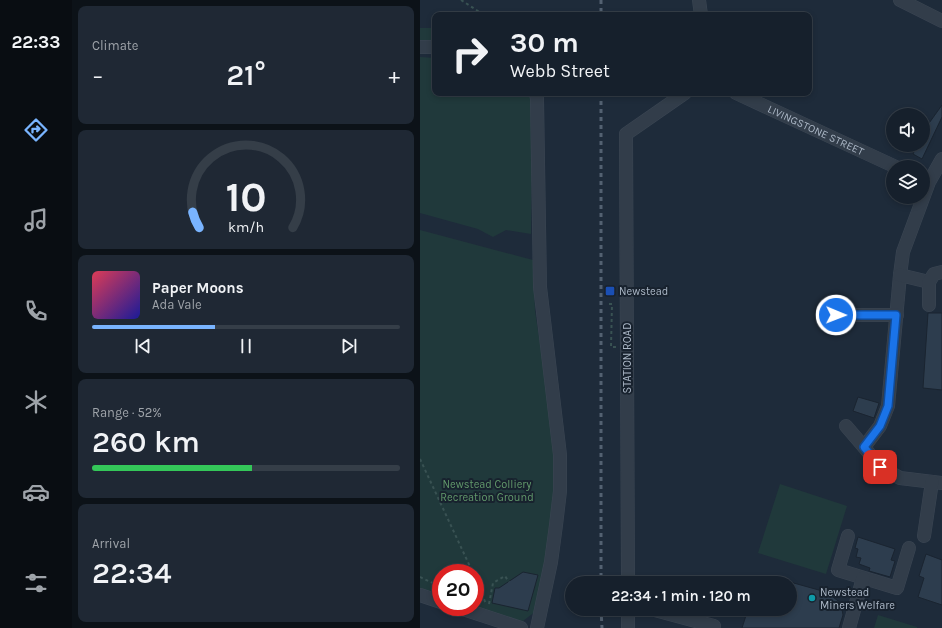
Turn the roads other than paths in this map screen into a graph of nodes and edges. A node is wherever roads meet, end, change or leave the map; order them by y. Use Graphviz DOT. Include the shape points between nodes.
graph roads {
  1 [pos="699,0"];
  2 [pos="900,0"];
  3 [pos="701,12"];
  4 [pos="942,20"];
  5 [pos="420,47"];
  6 [pos="432,47"];
  7 [pos="536,96"];
  8 [pos="681,96"];
  9 [pos="742,96"];
  10 [pos="942,159"];
  11 [pos="886,162"];
  12 [pos="930,176"];
  13 [pos="919,204"];
  14 [pos="942,272"];
  15 [pos="900,275"];
  16 [pos="929,282"];
  17 [pos="929,305"];
  18 [pos="836,315"];
  19 [pos="896,315"];
  20 [pos="846,426"];
  21 [pos="864,447"];
  22 [pos="937,483"];
  23 [pos="848,536"];
  24 [pos="924,536"];
  25 [pos="909,548"];
  26 [pos="628,576"];
  27 [pos="863,578"];
  28 [pos="420,595"];
  29 [pos="432,599"];
  30 [pos="484,616"];
  31 [pos="628,616"];
  32 [pos="677,616"];
  33 [pos="714,626"];
  34 [pos="521,628"];
  35 [pos="537,628"];
  36 [pos="628,628"];
  37 [pos="849,628"];
  1 -- 3 [label="street"];
  2 -- 4 [label="street"];
  5 -- 6 [label="street"];
  7 -- 35 [label="street" via="540,288 560,455 556,525 550,569"];
  8 -- 26 [label="street, STATION ROAD" via="626,134"];
  9 -- 11 [label="street, LIVINGSTONE STREET"];
  10 -- 12 [label="street"];
  13 -- 15 [label="street" via="903,252"];
  14 -- 16 [label="street" via="934,274"];
  15 -- 16 [label="street"];
  15 -- 19 [label="street"];
  16 -- 17 [label="street"];
  18 -- 19 [label="street"];
  19 -- 21 [label="street" via="888,406 880,426"];
  20 -- 21 [label="street"];
  21 -- 22 [label="street" via="880,467 900,478"];
  22 -- 24 [label="street"];
  23 -- 27 [label="street" via="838,570"];
  25 -- 27 [label="street" via="897,588"];
  27 -- 37 [label="street"];
  28 -- 29 [label="street"];
  30 -- 34 [label="street"];
  31 -- 36 [label="street"];
  32 -- 33 [label="street"];
}
